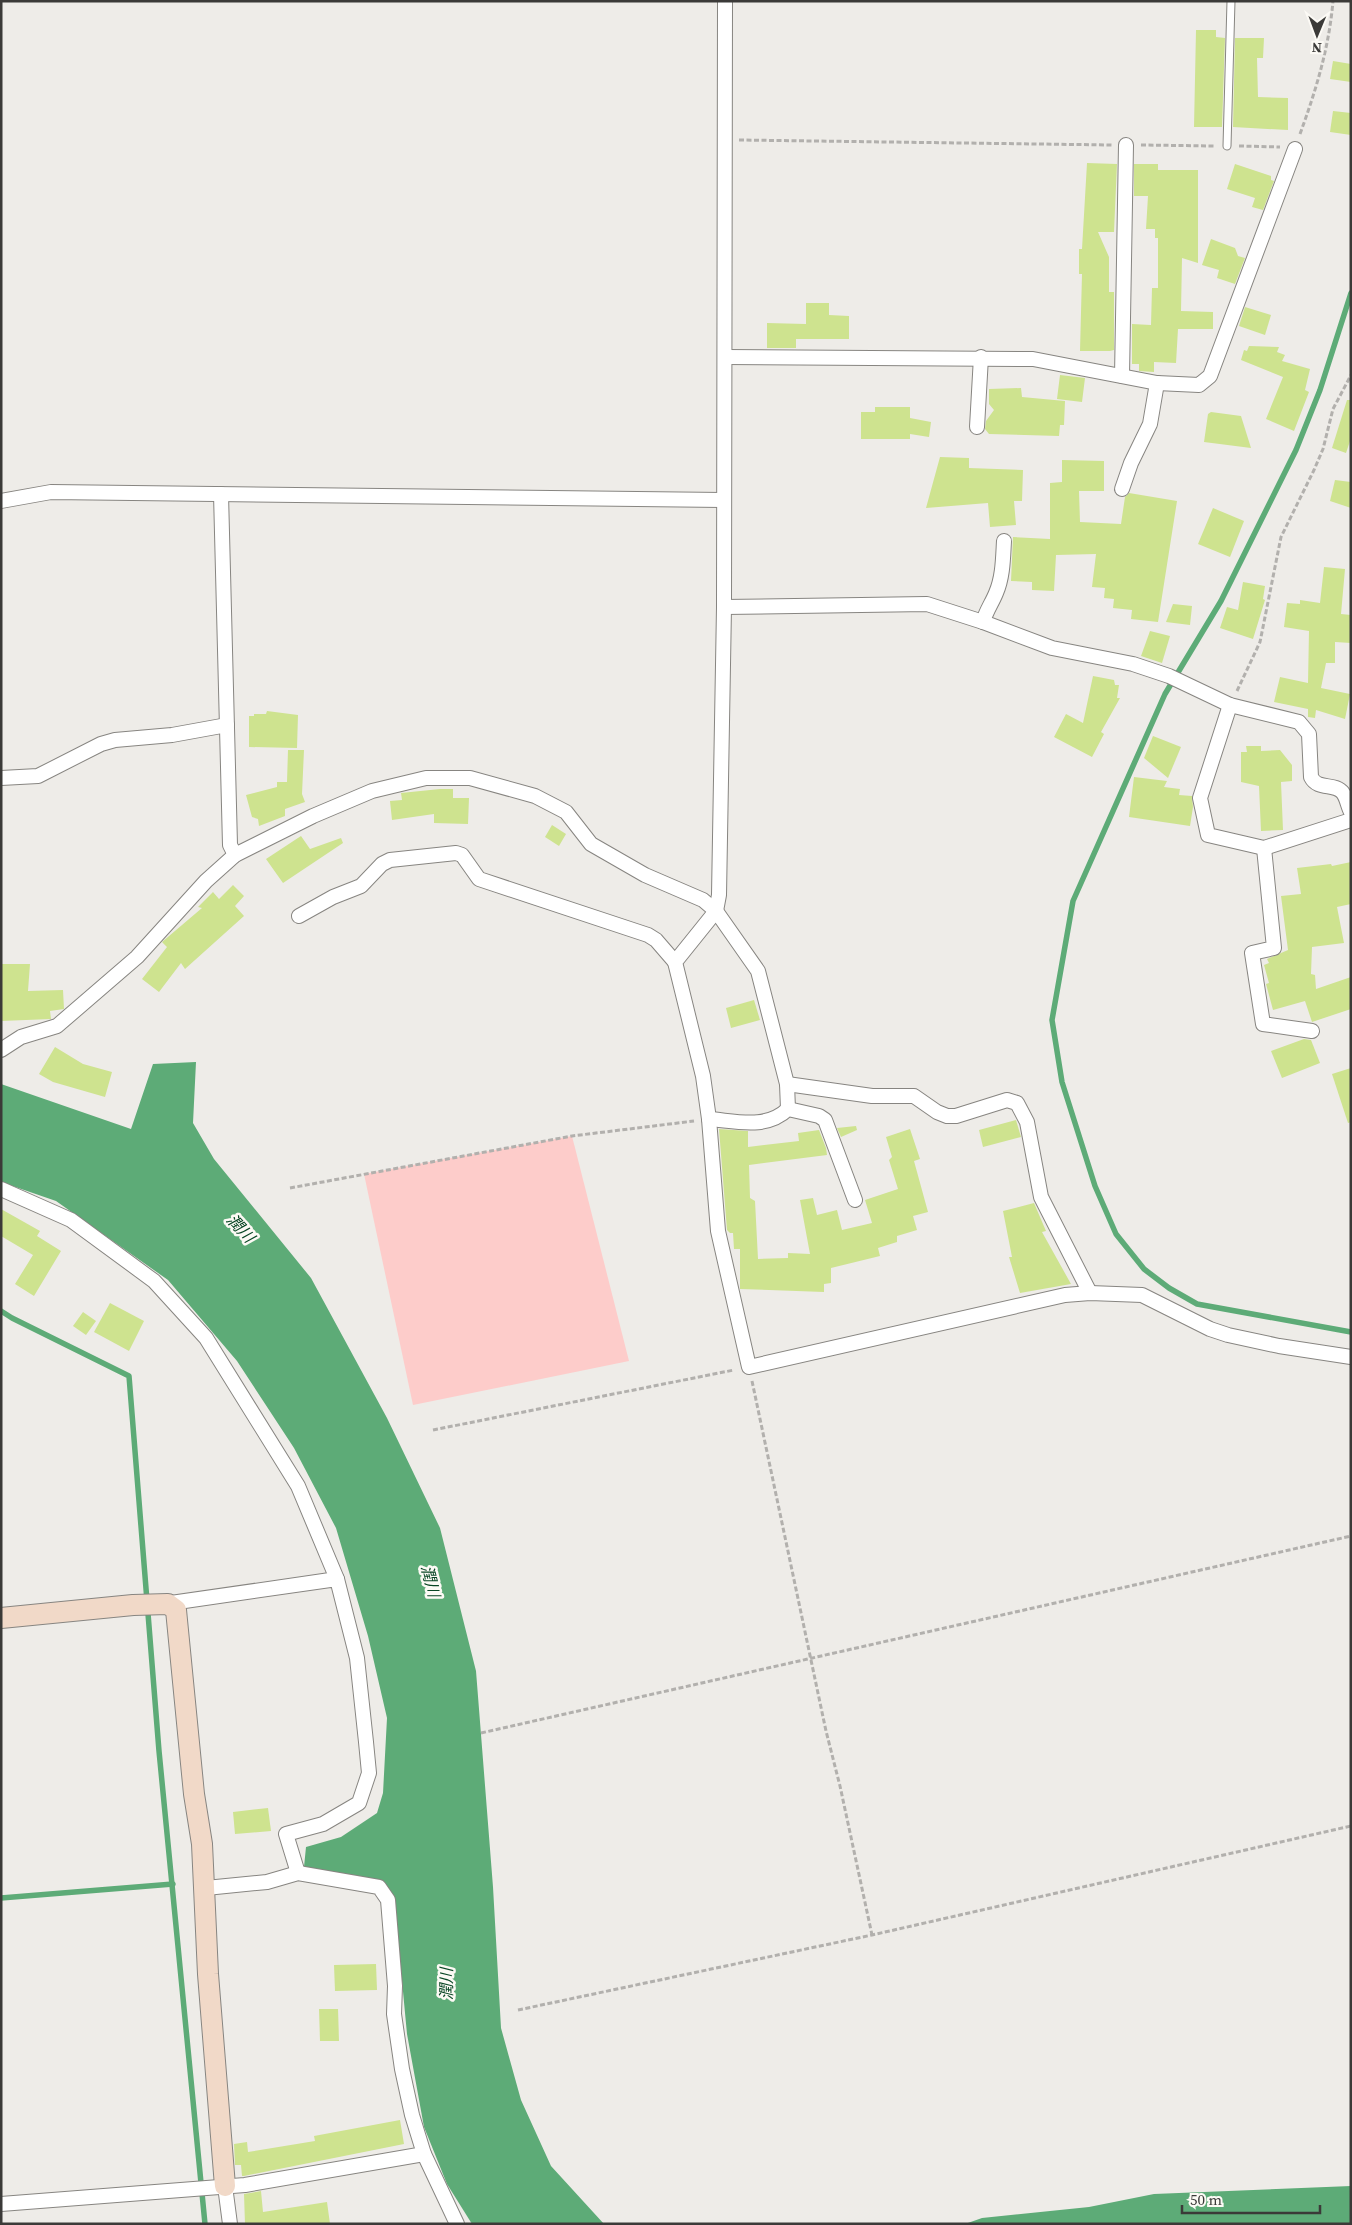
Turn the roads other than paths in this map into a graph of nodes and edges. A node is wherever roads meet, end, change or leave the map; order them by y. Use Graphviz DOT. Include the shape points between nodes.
graph roads {
  1 [pos="725,1"];
  2 [pos="1231,1"];
  3 [pos="1126,145"];
  4 [pos="1228,146"];
  5 [pos="1295,149"];
  6 [pos="725,357"];
  7 [pos="981,357"];
  8 [pos="1122,376"];
  9 [pos="1157,383"];
  10 [pos="977,427"];
  11 [pos="1122,489"];
  12 [pos="221,494"];
  13 [pos="723,500"];
  14 [pos="1,501"];
  15 [pos="1004,541"];
  16 [pos="724,607"];
  17 [pos="983,622"];
  18 [pos="1230,705"];
  19 [pos="227,725"];
  20 [pos="1,778"];
  21 [pos="1351,812"];
  22 [pos="1351,820"];
  23 [pos="1264,848"];
  24 [pos="235,855"];
  25 [pos="716,911"];
  26 [pos="299,916"];
  27 [pos="675,962"];
  28 [pos="1312,1031"];
  29 [pos="1,1050"];
  30 [pos="787,1084"];
  31 [pos="788,1109"];
  32 [pos="709,1119"];
  33 [pos="1,1189"];
  34 [pos="855,1200"];
  35 [pos="1090,1292"];
  36 [pos="1351,1357"];
  37 [pos="337,1579"];
  38 [pos="162,1605"];
  39 [pos="1,1618"];
  40 [pos="298,1873"];
  41 [pos="205,1885"];
  42 [pos="424,2154"];
  43 [pos="225,2186"];
  44 [pos="1,2204"];
  45 [pos="230,2224"];
  46 [pos="457,2224"];
  1 -- 6 [label="street"];
  2 -- 4 [label="lane"];
  3 -- 8 [label="street"];
  5 -- 9 [label="street" via="1210,376 1199,385"];
  6 -- 7 [label="street"];
  6 -- 13 [label="street"];
  7 -- 8 [label="street" via="1033,359"];
  7 -- 10 [label="street"];
  8 -- 9 [label="street"];
  9 -- 11 [label="street" via="1150,424"];
  12 -- 13 [label="street"];
  12 -- 14 [label="street" via="51,492"];
  12 -- 19 [label="street"];
  13 -- 16 [label="street"];
  15 -- 17 [label="street" via="1002,570"];
  16 -- 17 [label="street" via="927,604"];
  16 -- 25 [label="street"];
  17 -- 18 [label="street" via="1052,648 1133,664 1169,676"];
  18 -- 21 [label="street" via="1299,722 1305,727 1309,734 1313,782 1342,792"];
  18 -- 23 [label="street" via="1200,798 1208,835"];
  19 -- 20 [label="street" via="172,735 115,740 38,776"];
  19 -- 24 [label="street" via="230,845"];
  22 -- 23 [label="street"];
  23 -- 28 [label="street" via="1274,948 1252,953 1264,1024"];
  24 -- 25 [label="street" via="372,791 426,778 470,778 535,796 566,812 591,844 645,875 703,900"];
  24 -- 29 [label="street" via="206,881 137,957 57,1026 21,1037"];
  25 -- 27 [label="street"];
  25 -- 30 [label="street" via="758,971"];
  26 -- 27 [label="street" via="361,886 390,860 456,852 462,855 478,879 648,935"];
  27 -- 32 [label="street" via="697,1045"];
  30 -- 31 [label="street"];
  30 -- 35 [label="street" via="872,1096 914,1096 947,1116 1007,1100 1018,1102 1027,1122 1041,1198"];
  31 -- 32 [label="street" via="783,1114 752,1124"];
  31 -- 34 [label="street" via="825,1120"];
  32 -- 35 [label="street" via="718,1232 749,1367"];
  33 -- 37 [label="street" via="71,1220 154,1281 206,1338 298,1486"];
  35 -- 36 [label="street" via="1142,1295 1228,1335"];
  37 -- 38 [label="street"];
  37 -- 40 [label="street" via="357,1658 369,1774 359,1803 323,1824 286,1834"];
  38 -- 39 [label="street"];
  38 -- 41 [label="street" via="172,1605 178,1618"];
  40 -- 41 [label="street" via="267,1882"];
  40 -- 42 [label="street" via="379,1887 388,1900 394,2014 412,2115"];
  41 -- 43 [label="street"];
  42 -- 43 [label="street"];
  42 -- 46 [label="street"];
  43 -- 44 [label="street"];
  43 -- 45 [label="street"];
}
